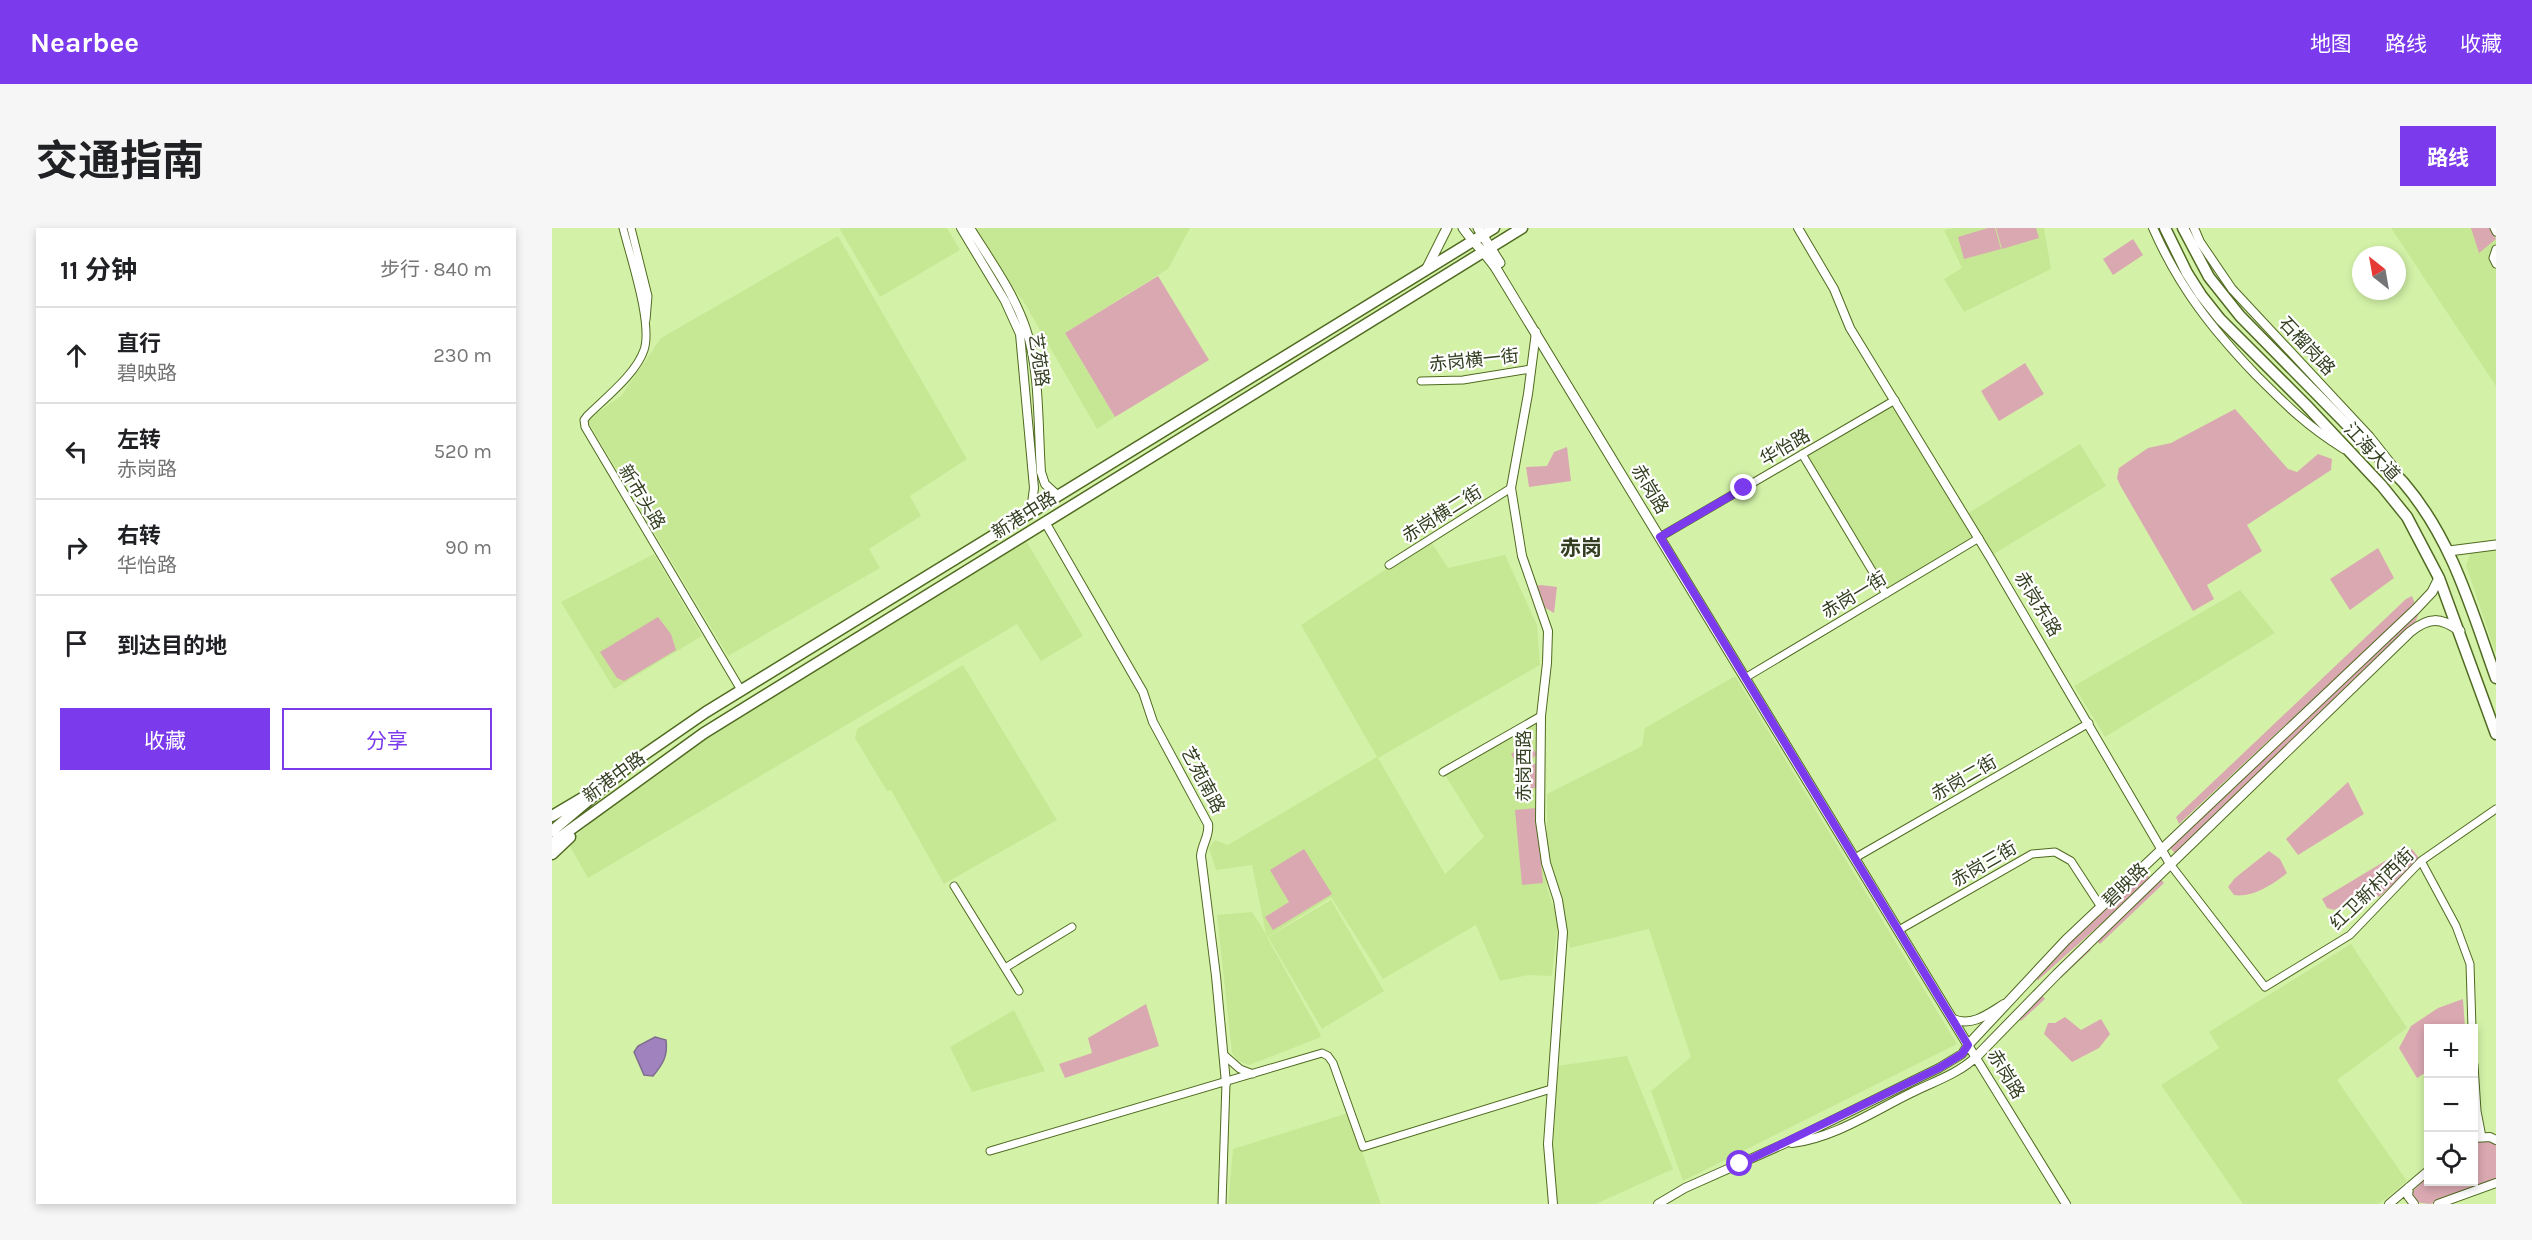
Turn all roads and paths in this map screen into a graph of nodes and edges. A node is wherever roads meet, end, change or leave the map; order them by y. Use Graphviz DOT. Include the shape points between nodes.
graph roads {
  1 [pos="622,228"];
  2 [pos="631,228"];
  3 [pos="961,228"];
  4 [pos="970,228"];
  5 [pos="1447,228"];
  6 [pos="1463,228"];
  7 [pos="1494,228"];
  8 [pos="1522,228"];
  9 [pos="1798,228"];
  10 [pos="2153,228"];
  11 [pos="2165,228"];
  12 [pos="2183,228"];
  13 [pos="2194,228"];
  14 [pos="2494,228"];
  15 [pos="1480,231"];
  16 [pos="2496,232"];
  17 [pos="1472,241"];
  18 [pos="1488,249"];
  19 [pos="2496,249"];
  20 [pos="2496,264"];
  21 [pos="1427,268"];
  22 [pos="645,322"];
  23 [pos="1536,332"];
  24 [pos="1531,369"];
  25 [pos="1421,381"];
  26 [pos="1894,400"];
  27 [pos="1581,406"];
  28 [pos="2350,453"];
  29 [pos="1802,454"];
  30 [pos="2403,482"];
  31 [pos="1511,488"];
  32 [pos="1057,495"];
  33 [pos="1031,510"];
  34 [pos="1046,522"];
  35 [pos="1660,537"];
  36 [pos="1979,538"];
  37 [pos="2496,544"];
  38 [pos="2449,551"];
  39 [pos="1389,565"];
  40 [pos="2439,578"];
  41 [pos="1886,594"];
  42 [pos="2460,631"];
  43 [pos="1745,678"];
  44 [pos="2496,678"];
  45 [pos="741,690"];
  46 [pos="1540,716"];
  47 [pos="2089,723"];
  48 [pos="2496,734"];
  49 [pos="1443,772"];
  50 [pos="605,785"];
  51 [pos="613,799"];
  52 [pos="2496,809"];
  53 [pos="552,816"];
  54 [pos="552,831"];
  55 [pos="552,843"];
  56 [pos="2162,850"];
  57 [pos="552,854"];
  58 [pos="1855,858"];
  59 [pos="2421,861"];
  60 [pos="2170,864"];
  61 [pos="954,886"];
  62 [pos="2101,907"];
  63 [pos="1072,927"];
  64 [pos="1899,930"];
  65 [pos="1005,968"];
  66 [pos="2265,987"];
  67 [pos="1019,991"];
  68 [pos="2009,1001"];
  69 [pos="1953,1019"];
  70 [pos="2472,1024"];
  71 [pos="1968,1045"];
  72 [pos="1224,1055"];
  73 [pos="1976,1057"];
  74 [pos="1253,1074"];
  75 [pos="2475,1078"];
  76 [pos="1226,1083"];
  77 [pos="1551,1089"];
  78 [pos="2478,1132"];
  79 [pos="2478,1137"];
  80 [pos="2496,1140"];
  81 [pos="1785,1143"];
  82 [pos="990,1151"];
  83 [pos="2424,1174"];
  84 [pos="2496,1183"];
  85 [pos="2409,1187"];
  86 [pos="1222,1204"];
  87 [pos="1553,1204"];
  88 [pos="1658,1204"];
  89 [pos="2066,1204"];
  90 [pos="2389,1204"];
  91 [pos="2414,1204"];
  92 [pos="2438,1204"];
  1 -- 22 [label="street, 新市头路"];
  2 -- 22 [label="street, 新市头路" via="648,296"];
  3 -- 33 [label="street, 艺苑路" via="1020,334 1034,488"];
  4 -- 32 [label="street, 艺苑路" via="1026,329 1041,472 1045,484"];
  5 -- 21 [label="main road"];
  6 -- 17 [label="main road, 赤岗路"];
  7 -- 15 [label="main road, 新港中路"];
  8 -- 18 [label="main road, 新港中路"];
  9 -- 26 [label="street, 赤岗东路" via="1834,289 1850,328"];
  10 -- 28 [label="street" via="2176,276 2216,333 2298,418"];
  11 -- 28 [label="main road, 江海大道" via="2201,295"];
  12 -- 30 [label="main road, 江海大道" via="2223,296"];
  13 -- 30 [label="street, 石榴岗路" via="2232,289 2373,440"];
  14 -- 16 [label="street"];
  15 -- 17 [label="main road, 新港中路"];
  15 -- 18 [label="main road, 赤岗路"];
  17 -- 18 [label="main road, 赤岗路"];
  17 -- 21 [label="main road, 新港中路"];
  18 -- 23 [label="main road, 赤岗路"];
  18 -- 27 [label="main road, 赤岗路" via="1563,369"];
  18 -- 34 [label="main road, 新港中路"];
  19 -- 20 [label="street"];
  21 -- 32 [label="main road, 新港中路"];
  22 -- 45 [label="street, 新市头路" via="644,352 587,416 585,427"];
  23 -- 24 [label="street, 赤岗西路"];
  23 -- 27 [label="main road, 赤岗路"];
  24 -- 25 [label="street, 赤岗横一街" via="1463,380"];
  24 -- 31 [label="street, 赤岗西路"];
  26 -- 29 [label="street, 华怡路"];
  26 -- 36 [label="street, 赤岗东路"];
  27 -- 35 [label="main road, 赤岗路"];
  28 -- 40 [label="main road, 江海大道" via="2407,517"];
  29 -- 35 [label="street, 华怡路"];
  29 -- 41 [label="street"];
  30 -- 38 [label="main road, 江海大道"];
  31 -- 39 [label="street, 赤岗横二街"];
  31 -- 46 [label="street, 赤岗西路" via="1522,556 1548,631"];
  32 -- 33 [label="main road, 新港中路"];
  33 -- 45 [label="main road, 新港中路"];
  34 -- 51 [label="main road, 新港中路" via="704,733"];
  34 -- 72 [label="street, 艺苑南路" via="1143,692 1153,722 1208,824 1201,856"];
  35 -- 43 [label="main road, 赤岗路"];
  36 -- 41 [label="street, 赤岗一街"];
  36 -- 47 [label="street, 赤岗东路"];
  37 -- 38 [label="main road"];
  38 -- 44 [label="main road, 江海大道"];
  40 -- 42 [label="main road, 江海大道"];
  40 -- 56 [label="main road, 碧映路" via="2416,609"];
  41 -- 43 [label="street, 赤岗一街"];
  42 -- 48 [label="main road, 江海大道"];
  42 -- 60 [label="main road, 碧映路" via="2439,620 2420,624 2410,632"];
  43 -- 58 [label="main road, 赤岗路"];
  45 -- 50 [label="main road, 新港中路" via="675,732"];
  46 -- 49 [label="street"];
  46 -- 77 [label="street, 赤岗西路" via="1542,840 1563,932"];
  47 -- 56 [label="street, 赤岗东路"];
  47 -- 58 [label="street, 赤岗二街"];
  50 -- 53 [label="main road"];
  50 -- 54 [label="main road, 新港中路"];
  51 -- 55 [label="main road, 新港中路"];
  51 -- 57 [label="main road"];
  52 -- 59 [label="street, 红卫新村西街"];
  56 -- 60 [label="street, 赤岗东路"];
  56 -- 62 [label="main road, 碧映路"];
  58 -- 64 [label="main road, 赤岗路"];
  59 -- 66 [label="street, 红卫新村西街" via="2350,935"];
  59 -- 70 [label="street" via="2456,926 2470,964"];
  60 -- 66 [label="street, 赤岗东路"];
  60 -- 73 [label="main road, 碧映路"];
  61 -- 65 [label="street"];
  62 -- 64 [label="street, 赤岗三街" via="2071,861 2055,852 2032,854"];
  62 -- 68 [label="main road, 碧映路"];
  63 -- 65 [label="street"];
  64 -- 69 [label="main road, 赤岗路"];
  65 -- 67 [label="street"];
  68 -- 69 [label="street" via="1975,1020"];
  68 -- 71 [label="main road, 碧映路"];
  69 -- 71 [label="main road, 赤岗路"];
  71 -- 73 [label="street, 赤岗路"];
  71 -- 81 [label="street, 碧映路" via="1946,1065"];
  72 -- 74 [label="street"];
  72 -- 76 [label="street, 艺苑南路"];
  73 -- 81 [label="street, 碧映路" via="1951,1074 1827,1133"];
  73 -- 89 [label="street, 赤岗路"];
  74 -- 76 [label="street"];
  74 -- 77 [label="street" via="1325,1053 1333,1063 1363,1147"];
  75 -- 78 [label="street"];
  76 -- 82 [label="street"];
  76 -- 86 [label="street"];
  77 -- 87 [label="street, 赤岗西路" via="1548,1144"];
  79 -- 80 [label="street"];
  81 -- 88 [label="street, 碧映路" via="1684,1188"];
  83 -- 85 [label="street"];
  84 -- 92 [label="street"];
  85 -- 90 [label="street"];
  85 -- 91 [label="street" via="2408,1196"];
}
